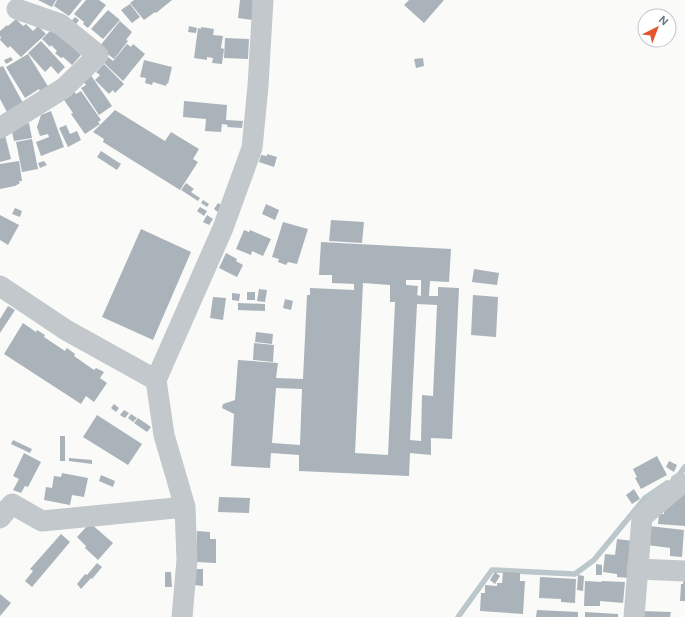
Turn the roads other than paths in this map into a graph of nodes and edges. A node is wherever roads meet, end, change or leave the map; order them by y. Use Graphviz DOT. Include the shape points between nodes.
graph roads {
  1 [pos="263,0"];
  2 [pos="17,9"];
  3 [pos="0,128"];
  4 [pos="0,286"];
  5 [pos="156,380"];
  6 [pos="685,484"];
  7 [pos="185,507"];
  8 [pos="0,518"];
  9 [pos="637,569"];
  10 [pos="685,571"];
  11 [pos="182,617"];
  12 [pos="634,617"];
  1 -- 5 [label="street" via="252,148 223,228"];
  2 -- 3 [label="street" via="60,24 98,55 64,88"];
  4 -- 5 [label="street" via="66,330"];
  5 -- 7 [label="street" via="164,435"];
  6 -- 9 [label="street" via="681,484 642,517"];
  7 -- 8 [label="street" via="42,521 12,504"];
  7 -- 11 [label="street" via="187,560"];
  9 -- 10 [label="street"];
  9 -- 12 [label="street"];
}
